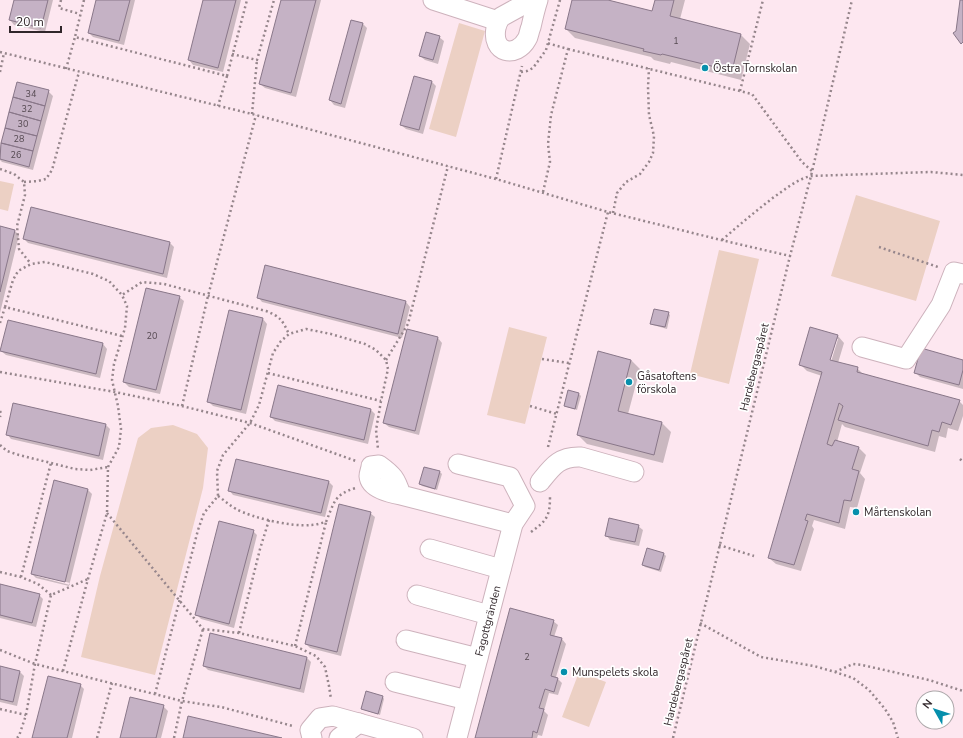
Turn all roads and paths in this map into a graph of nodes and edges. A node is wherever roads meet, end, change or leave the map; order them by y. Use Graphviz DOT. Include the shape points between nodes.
graph roads {
  1 [pos="61,0"];
  2 [pos="84,0"];
  3 [pos="247,0"];
  4 [pos="274,0"];
  5 [pos="433,0"];
  6 [pos="532,0"];
  7 [pos="538,0"];
  8 [pos="762,0"];
  9 [pos="852,0"];
  10 [pos="80,14"];
  11 [pos="498,21"];
  12 [pos="75,37"];
  13 [pos="547,44"];
  14 [pos="568,48"];
  15 [pos="2,53"];
  16 [pos="232,54"];
  17 [pos="258,60"];
  18 [pos="522,66"];
  19 [pos="649,68"];
  20 [pos="66,69"];
  21 [pos="0,72"];
  22 [pos="79,72"];
  23 [pos="227,76"];
  24 [pos="740,91"];
  25 [pos="218,106"];
  26 [pos="252,114"];
  27 [pos="256,115"];
  28 [pos="448,166"];
  29 [pos="0,169"];
  30 [pos="812,172"];
  31 [pos="963,175"];
  32 [pos="811,176"];
  33 [pos="496,179"];
  34 [pos="24,182"];
  35 [pos="542,192"];
  36 [pos="608,212"];
  37 [pos="613,213"];
  38 [pos="721,240"];
  39 [pos="879,247"];
  40 [pos="790,256"];
  41 [pos="31,264"];
  42 [pos="959,273"];
  43 [pos="122,295"];
  44 [pos="208,296"];
  45 [pos="5,306"];
  46 [pos="0,323"];
  47 [pos="289,334"];
  48 [pos="122,336"];
  49 [pos="862,347"];
  50 [pos="542,359"];
  51 [pos="386,360"];
  52 [pos="569,363"];
  53 [pos="0,372"];
  54 [pos="268,373"];
  55 [pos="115,392"];
  56 [pos="381,401"];
  57 [pos="182,406"];
  58 [pos="530,406"];
  59 [pos="0,411"];
  60 [pos="557,414"];
  61 [pos="0,417"];
  62 [pos="250,422"];
  63 [pos="0,445"];
  64 [pos="547,452"];
  65 [pos="963,458"];
  66 [pos="963,462"];
  67 [pos="51,463"];
  68 [pos="458,464"];
  69 [pos="108,467"];
  70 [pos="374,471"];
  71 [pos="634,472"];
  72 [pos="540,482"];
  73 [pos="218,496"];
  74 [pos="107,513"];
  75 [pos="269,520"];
  76 [pos="326,522"];
  77 [pos="513,524"];
  78 [pos="719,545"];
  79 [pos="430,549"];
  80 [pos="754,556"];
  81 [pos="501,569"];
  82 [pos="0,572"];
  83 [pos="21,577"];
  84 [pos="88,579"];
  85 [pos="51,595"];
  86 [pos="417,595"];
  87 [pos="180,600"];
  88 [pos="489,615"];
  89 [pos="700,623"];
  90 [pos="203,629"];
  91 [pos="239,633"];
  92 [pos="406,640"];
  93 [pos="296,646"];
  94 [pos="0,650"];
  95 [pos="478,658"];
  96 [pos="35,664"];
  97 [pos="63,671"];
  98 [pos="835,672"];
  99 [pos="395,682"];
  100 [pos="112,683"];
  101 [pos="963,691"];
  102 [pos="156,694"];
  103 [pos="467,700"];
  104 [pos="182,701"];
  105 [pos="0,709"];
  106 [pos="26,715"];
  107 [pos="333,716"];
  108 [pos="359,723"];
  109 [pos="311,734"];
  110 [pos="17,738"];
  111 [pos="97,738"];
  112 [pos="174,738"];
  113 [pos="339,738"];
  114 [pos="413,738"];
  115 [pos="457,738"];
  116 [pos="673,738"];
  117 [pos="898,738"];
  1 -- 10 [label="path" via="59,8"];
  2 -- 10 [label="path"];
  3 -- 16 [label="path"];
  4 -- 17 [label="path"];
  5 -- 11 [label="street"];
  6 -- 11 [label="street"];
  7 -- 11 [label="street" via="528,39 514,51 504,50 497,45 495,36"];
  8 -- 24 [label="path"];
  9 -- 30 [label="path, Hardebergaspåret"];
  10 -- 12 [label="path"];
  12 -- 20 [label="path"];
  12 -- 23 [label="path"];
  13 -- 14 [label="path"];
  14 -- 19 [label="path"];
  14 -- 35 [label="path" via="551,115 548,144 550,162"];
  15 -- 20 [label="path"];
  15 -- 21 [label="path"];
  16 -- 17 [label="path"];
  16 -- 23 [label="path"];
  17 -- 26 [label="path"];
  18 -- 33 [label="path"];
  19 -- 24 [label="path"];
  19 -- 37 [label="path" via="648,115 654,136 653,153 640,174 626,182 617,193"];
  20 -- 22 [label="path"];
  22 -- 25 [label="path"];
  22 -- 34 [label="path" via="52,170 46,179"];
  23 -- 25 [label="path"];
  24 -- 30 [label="path" via="752,94"];
  25 -- 26 [label="path"];
  26 -- 27 [label="path"];
  27 -- 28 [label="path"];
  27 -- 44 [label="path"];
  28 -- 33 [label="path"];
  28 -- 51 [label="path" via="408,324"];
  29 -- 34 [label="path" via="14,174"];
  30 -- 32 [label="path, Hardebergaspåret"];
  31 -- 32 [label="path" via="931,172"];
  32 -- 38 [label="path" via="788,188"];
  32 -- 40 [label="path, Hardebergaspåret"];
  33 -- 35 [label="path"];
  34 -- 41 [label="path" via="25,195 17,226 19,249"];
  35 -- 36 [label="path"];
  36 -- 37 [label="path"];
  36 -- 52 [label="path"];
  37 -- 38 [label="path"];
  38 -- 40 [label="path"];
  39 -- 42 [label="path"];
  40 -- 78 [label="path, Hardebergaspåret"];
  41 -- 43 [label="path" via="45,262 93,274 109,281"];
  41 -- 45 [label="path" via="18,271"];
  42 -- 49 [label="street" via="906,359"];
  43 -- 44 [label="path" via="142,282 164,284"];
  43 -- 48 [label="path" via="127,306"];
  44 -- 47 [label="path" via="266,310 282,321"];
  44 -- 57 [label="path"];
  45 -- 46 [label="path"];
  45 -- 48 [label="path"];
  47 -- 51 [label="path" via="306,329 331,334 365,344"];
  47 -- 54 [label="path" via="273,353"];
  48 -- 55 [label="path" via="114,364 112,380"];
  50 -- 52 [label="path"];
  51 -- 56 [label="path" via="388,370"];
  52 -- 60 [label="path"];
  53 -- 55 [label="path"];
  54 -- 56 [label="path"];
  54 -- 62 [label="path" via="259,405"];
  55 -- 57 [label="path"];
  55 -- 69 [label="path" via="121,429 119,447"];
  56 -- 70 [label="path" via="376,430"];
  57 -- 62 [label="path"];
  58 -- 60 [label="path"];
  59 -- 61 [label="path"];
  60 -- 64 [label="path"];
  62 -- 70 [label="path"];
  62 -- 73 [label="path" via="223,455 217,471"];
  63 -- 67 [label="path" via="7,451"];
  65 -- 66 [label="path" via="960,460"];
  67 -- 69 [label="path" via="75,470"];
  67 -- 83 [label="path"];
  68 -- 77 [label="street, Fagottgränden" via="510,477 524,506"];
  69 -- 74 [label="path"];
  70 -- 76 [label="path" via="335,499"];
  70 -- 77 [label="street" via="383,491"];
  71 -- 72 [label="street" via="573,457 558,462"];
  73 -- 75 [label="path" via="234,508"];
  73 -- 87 [label="path" via="204,513"];
  74 -- 84 [label="path"];
  74 -- 87 [label="path"];
  75 -- 76 [label="path" via="302,526"];
  75 -- 91 [label="path"];
  76 -- 93 [label="path"];
  77 -- 81 [label="street, Fagottgränden"];
  78 -- 80 [label="path"];
  78 -- 89 [label="path, Hardebergaspåret"];
  79 -- 81 [label="street"];
  81 -- 88 [label="street, Fagottgränden"];
  82 -- 83 [label="path"];
  83 -- 85 [label="path" via="38,584"];
  84 -- 85 [label="path"];
  84 -- 97 [label="path"];
  85 -- 96 [label="path"];
  86 -- 88 [label="street"];
  87 -- 90 [label="path"];
  87 -- 102 [label="path"];
  88 -- 95 [label="street, Fagottgränden"];
  89 -- 98 [label="path" via="761,657"];
  89 -- 116 [label="path, Hardebergaspåret"];
  90 -- 91 [label="path"];
  90 -- 104 [label="path"];
  91 -- 93 [label="path"];
  92 -- 95 [label="street"];
  93 -- 107 [label="path" via="316,656 325,668"];
  94 -- 96 [label="path"];
  95 -- 103 [label="street, Fagottgränden"];
  96 -- 97 [label="path"];
  96 -- 106 [label="path"];
  97 -- 100 [label="path"];
  98 -- 101 [label="path" via="853,664 862,665 929,680"];
  98 -- 117 [label="path" via="853,678 869,690 893,722"];
  99 -- 103 [label="street"];
  100 -- 102 [label="path"];
  100 -- 111 [label="path"];
  102 -- 104 [label="path"];
  103 -- 115 [label="street, Fagottgränden"];
  104 -- 109 [label="path" via="221,707"];
  104 -- 112 [label="path"];
  105 -- 106 [label="path"];
  106 -- 110 [label="path"];
  107 -- 108 [label="street"];
  107 -- 109 [label="street" via="320,718"];
  108 -- 113 [label="street"];
  108 -- 114 [label="street"];
}
